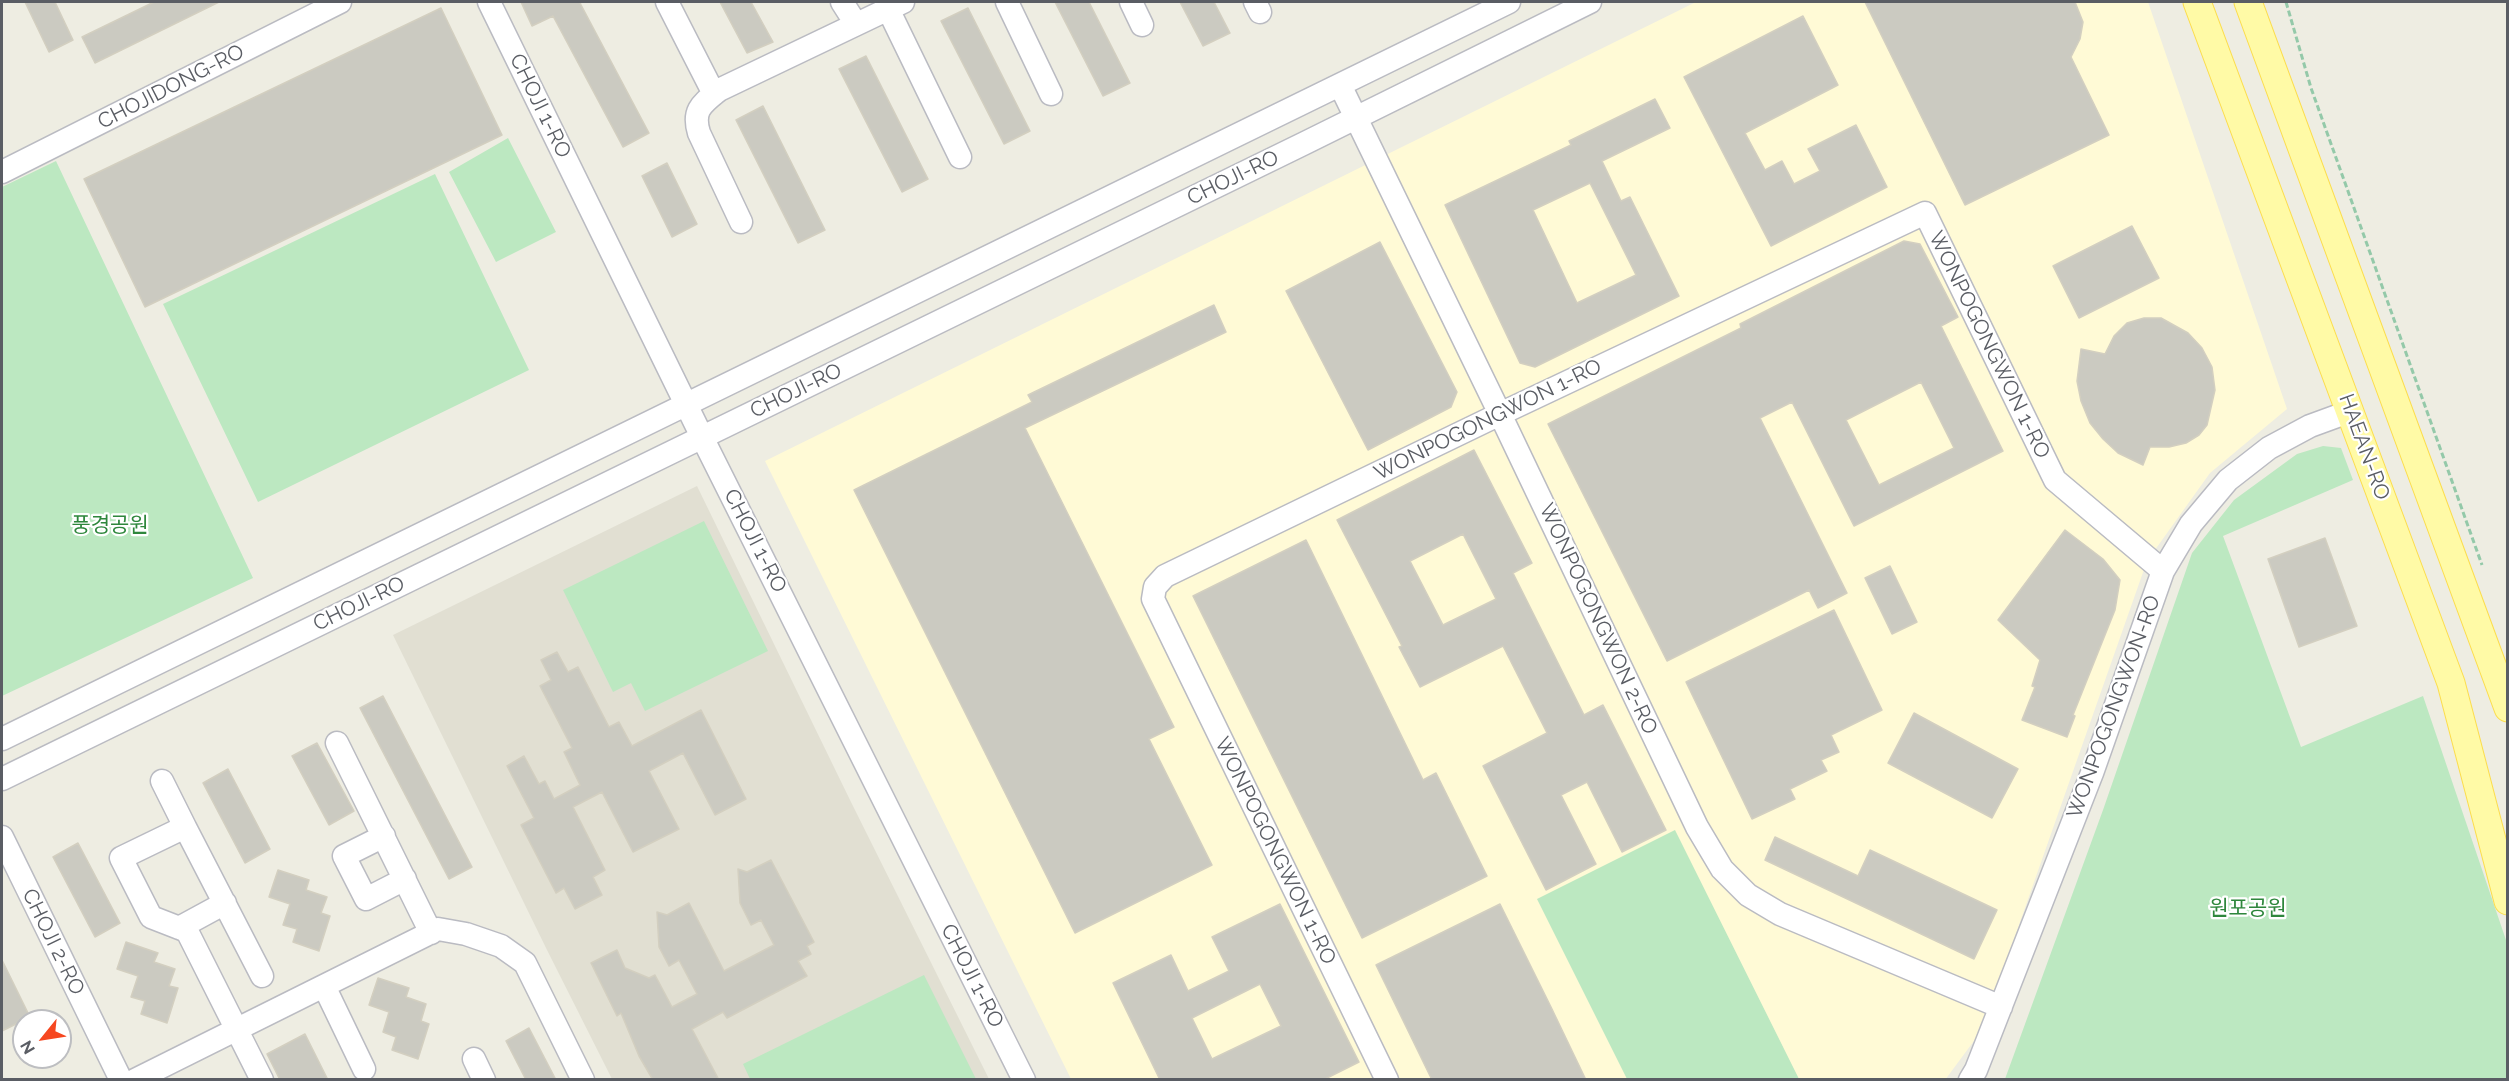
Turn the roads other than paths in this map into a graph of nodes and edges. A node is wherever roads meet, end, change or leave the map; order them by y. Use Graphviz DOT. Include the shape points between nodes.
graph roads {
  1 [pos="340,2"];
  2 [pos="489,2"];
  3 [pos="667,2"];
  4 [pos="842,2"];
  5 [pos="1008,2"];
  6 [pos="1131,2"];
  7 [pos="1509,2"];
  8 [pos="1590,2"];
  9 [pos="2197,2"];
  10 [pos="2248,2"];
  11 [pos="895,5"];
  12 [pos="856,24"];
  13 [pos="1142,25"];
  14 [pos="1340,86"];
  15 [pos="714,94"];
  16 [pos="1051,94"];
  17 [pos="1356,118"];
  18 [pos="960,157"];
  19 [pos="2,172"];
  20 [pos="741,222"];
  21 [pos="686,404"];
  22 [pos="2351,411"];
  23 [pos="1500,414"];
  24 [pos="702,437"];
  25 [pos="2163,571"];
  26 [pos="2451,683"];
  27 [pos="2508,708"];
  28 [pos="2,740"];
  29 [pos="337,743"];
  30 [pos="2,779"];
  31 [pos="162,781"];
  32 [pos="185,827"];
  33 [pos="384,836"];
  34 [pos="2,837"];
  35 [pos="2508,840"];
  36 [pos="405,879"];
  37 [pos="2508,901"];
  38 [pos="225,903"];
  39 [pos="179,928"];
  40 [pos="431,933"];
  41 [pos="262,976"];
  42 [pos="324,986"];
  43 [pos="2001,1007"];
  44 [pos="237,1029"];
  45 [pos="474,1059"];
  46 [pos="364,1069"];
  47 [pos="121,1080"];
  48 [pos="135,1080"];
  49 [pos="262,1080"];
  50 [pos="484,1080"];
  51 [pos="582,1080"];
  52 [pos="1024,1080"];
  53 [pos="1387,1080"];
  54 [pos="1970,1080"];
  1 -- 19 [label="street, CHOJIDONG-RO"];
  2 -- 21 [label="street, CHOJI 1-RO"];
  3 -- 15 [label="street"];
  4 -- 12 [label="street"];
  5 -- 16 [label="street"];
  6 -- 13 [label="street"];
  7 -- 14 [label="street, CHOJI-RO"];
  8 -- 17 [label="street, CHOJI-RO"];
  9 -- 22 [label="main road, HAEAN-RO"];
  10 -- 27 [label="main road"];
  11 -- 12 [label="street"];
  11 -- 18 [label="street"];
  12 -- 15 [label="street"];
  14 -- 17 [label="street, WONPOGONGWON 2-RO"];
  14 -- 21 [label="street, CHOJI-RO"];
  15 -- 20 [label="street" via="695,119"];
  17 -- 23 [label="street, WONPOGONGWON 2-RO"];
  17 -- 24 [label="street, CHOJI-RO"];
  21 -- 24 [label="street, CHOJI 1-RO"];
  21 -- 28 [label="street, CHOJI-RO"];
  22 -- 25 [label="street, WONPOGONGWON-RO" via="2310,426 2269,448 2228,480 2191,524"];
  22 -- 26 [label="main road, HAEAN-RO"];
  23 -- 25 [label="street, WONPOGONGWON 1-RO" via="1925,213 2055,480"];
  23 -- 43 [label="street, WONPOGONGWON 2-RO" via="1697,827 1722,869 1748,895 1780,914"];
  23 -- 53 [label="street, WONPOGONGWON 1-RO" via="1165,576 1155,587 1152,599"];
  24 -- 30 [label="street, CHOJI-RO"];
  24 -- 52 [label="street, CHOJI 1-RO"];
  25 -- 43 [label="street, WONPOGONGWON-RO" via="2092,773"];
  26 -- 35 [label="main road"];
  26 -- 37 [label="main road, HAEAN-RO"];
  29 -- 33 [label="street"];
  31 -- 32 [label="street"];
  32 -- 38 [label="street"];
  32 -- 39 [label="street" via="121,858 152,917"];
  33 -- 36 [label="street"];
  33 -- 36 [label="street" via="344,856 366,899"];
  34 -- 47 [label="street, CHOJI 2-RO"];
  36 -- 40 [label="street"];
  38 -- 39 [label="street"];
  38 -- 41 [label="street"];
  39 -- 44 [label="street" via="187,931"];
  40 -- 42 [label="street"];
  40 -- 51 [label="street" via="438,929 478,938 501,946 525,963"];
  42 -- 44 [label="street"];
  42 -- 46 [label="street"];
  43 -- 54 [label="street, WONPOGONGWON-RO"];
  44 -- 48 [label="street"];
  44 -- 49 [label="street"];
  45 -- 50 [label="street"];
}
